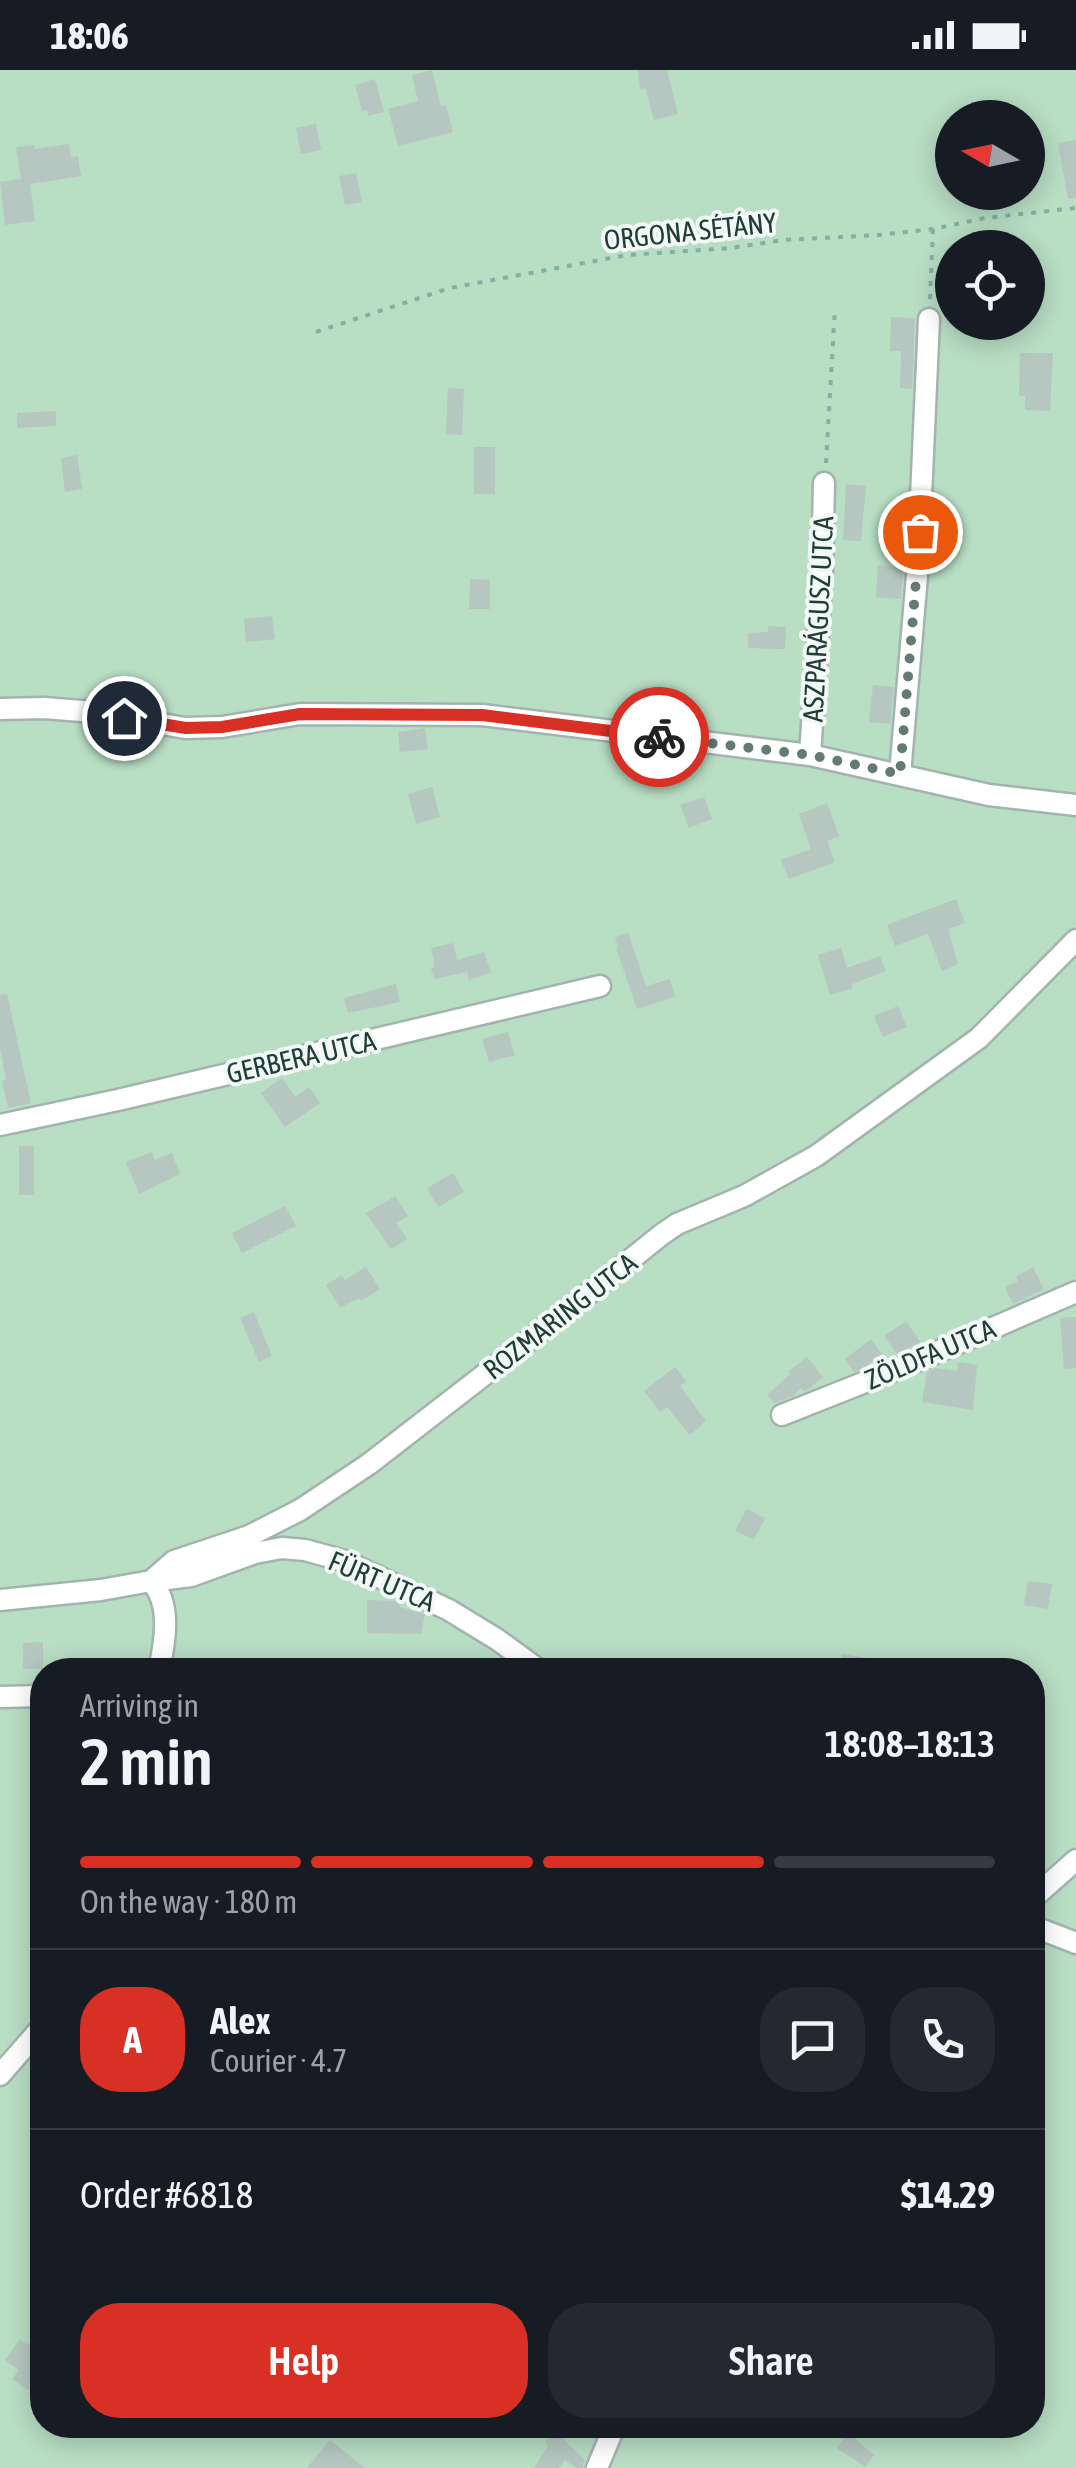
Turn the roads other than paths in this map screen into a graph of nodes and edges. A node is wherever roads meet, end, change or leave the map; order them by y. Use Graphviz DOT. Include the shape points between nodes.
graph roads {
  1 [pos="929,319"];
  2 [pos="824,482"];
  3 [pos="0,708"];
  4 [pos="810,755"];
  5 [pos="900,774"];
  6 [pos="1076,805"];
  7 [pos="1076,940"];
  8 [pos="600,986"];
  9 [pos="0,1124"];
  10 [pos="1076,1292"];
  11 [pos="782,1414"];
  12 [pos="151,1581"];
  13 [pos="0,1600"];
  14 [pos="160,1658"];
  15 [pos="523,1658"];
  16 [pos="30,1696"];
  17 [pos="0,1697"];
  18 [pos="1076,1860"];
  19 [pos="1045,1887"];
  20 [pos="1045,1931"];
  21 [pos="1076,1943"];
  22 [pos="30,2041"];
  23 [pos="0,2075"];
  24 [pos="610,2438"];
  25 [pos="598,2468"];
  1 -- 5 [label="street"];
  2 -- 4 [label="street, ASZPARÁGUSZ UTCA"];
  3 -- 4 [label="street" via="94,712 186,728 300,714 482,715"];
  4 -- 5 [label="street"];
  5 -- 6 [label="street" via="990,795"];
  7 -- 12 [label="street, ROZMARING UTCA" via="979,1038 816,1156 661,1234 384,1453 300,1510 174,1561"];
  8 -- 9 [label="street, GERBERA UTCA"];
  10 -- 11 [label="street, ZÖLDFA UTCA"];
  12 -- 13 [label="street, ROZMARING UTCA"];
  12 -- 14 [label="street" via="164,1609"];
  12 -- 15 [label="street, FÜRT UTCA" via="191,1576 255,1553 305,1550 345,1561 450,1610"];
  16 -- 17 [label="street"];
  18 -- 19 [label="street"];
  20 -- 21 [label="street"];
  22 -- 23 [label="street"];
  24 -- 25 [label="street"];
}
